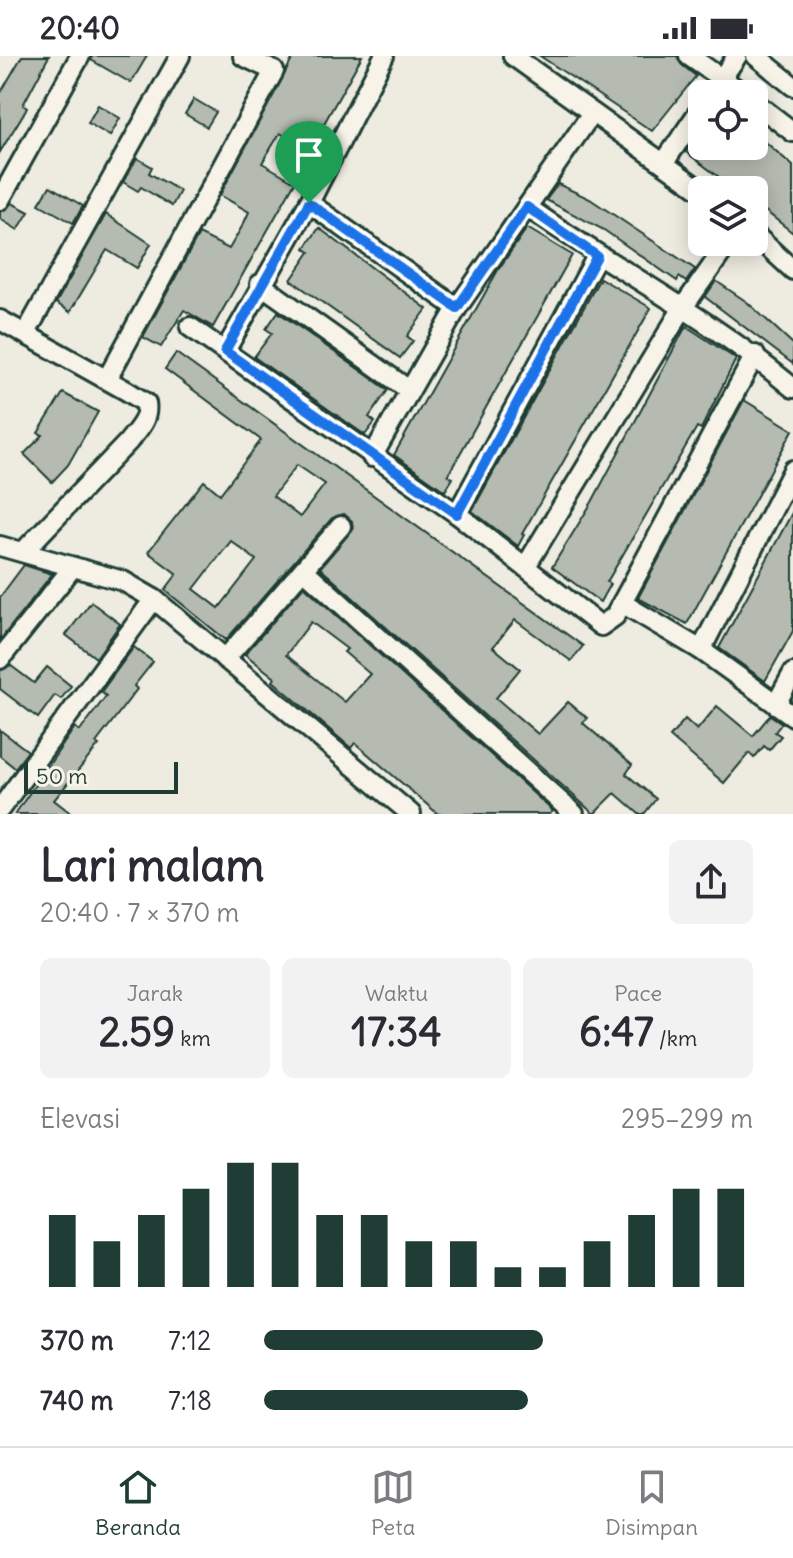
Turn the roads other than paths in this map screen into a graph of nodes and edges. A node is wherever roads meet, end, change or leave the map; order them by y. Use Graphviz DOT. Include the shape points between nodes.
graph roads {
  1 [pos="80,56"];
  2 [pos="180,56"];
  3 [pos="243,56"];
  4 [pos="384,56"];
  5 [pos="513,56"];
  6 [pos="689,56"];
  7 [pos="737,56"];
  8 [pos="756,56"];
  9 [pos="278,63"];
  10 [pos="778,63"];
  11 [pos="723,77"];
  12 [pos="721,80"];
  13 [pos="727,80"];
  14 [pos="793,86"];
  15 [pos="592,113"];
  16 [pos="768,113"];
  17 [pos="688,127"];
  18 [pos="793,132"];
  19 [pos="665,161"];
  20 [pos="688,180"];
  21 [pos="0,200"];
  22 [pos="309,203"];
  23 [pos="527,207"];
  24 [pos="768,247"];
  25 [pos="597,256"];
  26 [pos="719,256"];
  27 [pos="793,270"];
  28 [pos="260,284"];
  29 [pos="684,306"];
  30 [pos="457,308"];
  31 [pos="0,320"];
  32 [pos="190,327"];
  33 [pos="26,333"];
  34 [pos="225,351"];
  35 [pos="755,355"];
  36 [pos="107,379"];
  37 [pos="793,388"];
  38 [pos="409,390"];
  39 [pos="372,457"];
  40 [pos="793,470"];
  41 [pos="457,514"];
  42 [pos="341,526"];
  43 [pos="0,546"];
  44 [pos="23,552"];
  45 [pos="526,566"];
  46 [pos="73,567"];
  47 [pos="304,570"];
  48 [pos="154,599"];
  49 [pos="622,603"];
  50 [pos="701,650"];
  51 [pos="0,659"];
  52 [pos="225,659"];
  53 [pos="793,673"];
  54 [pos="776,704"];
  55 [pos="793,716"];
  56 [pos="0,809"];
  57 [pos="411,814"];
  58 [pos="574,814"];
  1 -- 21 [label="street"];
  2 -- 33 [label="street"];
  3 -- 9 [label="street"];
  4 -- 22 [label="street"];
  5 -- 15 [label="street"];
  6 -- 11 [label="street"];
  7 -- 11 [label="street"];
  8 -- 10 [label="street"];
  9 -- 36 [label="street"];
  10 -- 14 [label="street"];
  11 -- 12 [label="street"];
  11 -- 13 [label="street"];
  15 -- 19 [label="street"];
  15 -- 23 [label="street"];
  16 -- 18 [label="street"];
  17 -- 19 [label="street"];
  19 -- 20 [label="street"];
  22 -- 28 [label="street"];
  22 -- 30 [label="street"];
  23 -- 25 [label="street"];
  23 -- 30 [label="street"];
  24 -- 27 [label="street"];
  25 -- 29 [label="street"];
  25 -- 41 [label="street"];
  26 -- 29 [label="street"];
  28 -- 34 [label="street"];
  28 -- 38 [label="street"];
  29 -- 35 [label="street"];
  29 -- 45 [label="street"];
  30 -- 38 [label="street"];
  31 -- 33 [label="street"];
  32 -- 34 [label="street"];
  33 -- 36 [label="street"];
  34 -- 39 [label="street"];
  35 -- 37 [label="street"];
  35 -- 49 [label="street"];
  36 -- 44 [label="street" via="146,403 144,422"];
  38 -- 39 [label="street"];
  39 -- 41 [label="street"];
  40 -- 50 [label="street"];
  41 -- 45 [label="street"];
  42 -- 47 [label="street"];
  43 -- 44 [label="street"];
  44 -- 46 [label="street"];
  45 -- 49 [label="street" via="601,626"];
  46 -- 48 [label="street" via="123,581"];
  46 -- 51 [label="street"];
  47 -- 52 [label="street"];
  47 -- 58 [label="street"];
  48 -- 52 [label="street"];
  48 -- 56 [label="street"];
  49 -- 50 [label="street"];
  50 -- 54 [label="street"];
  52 -- 57 [label="street"];
  53 -- 54 [label="street"];
  54 -- 55 [label="street"];
}
